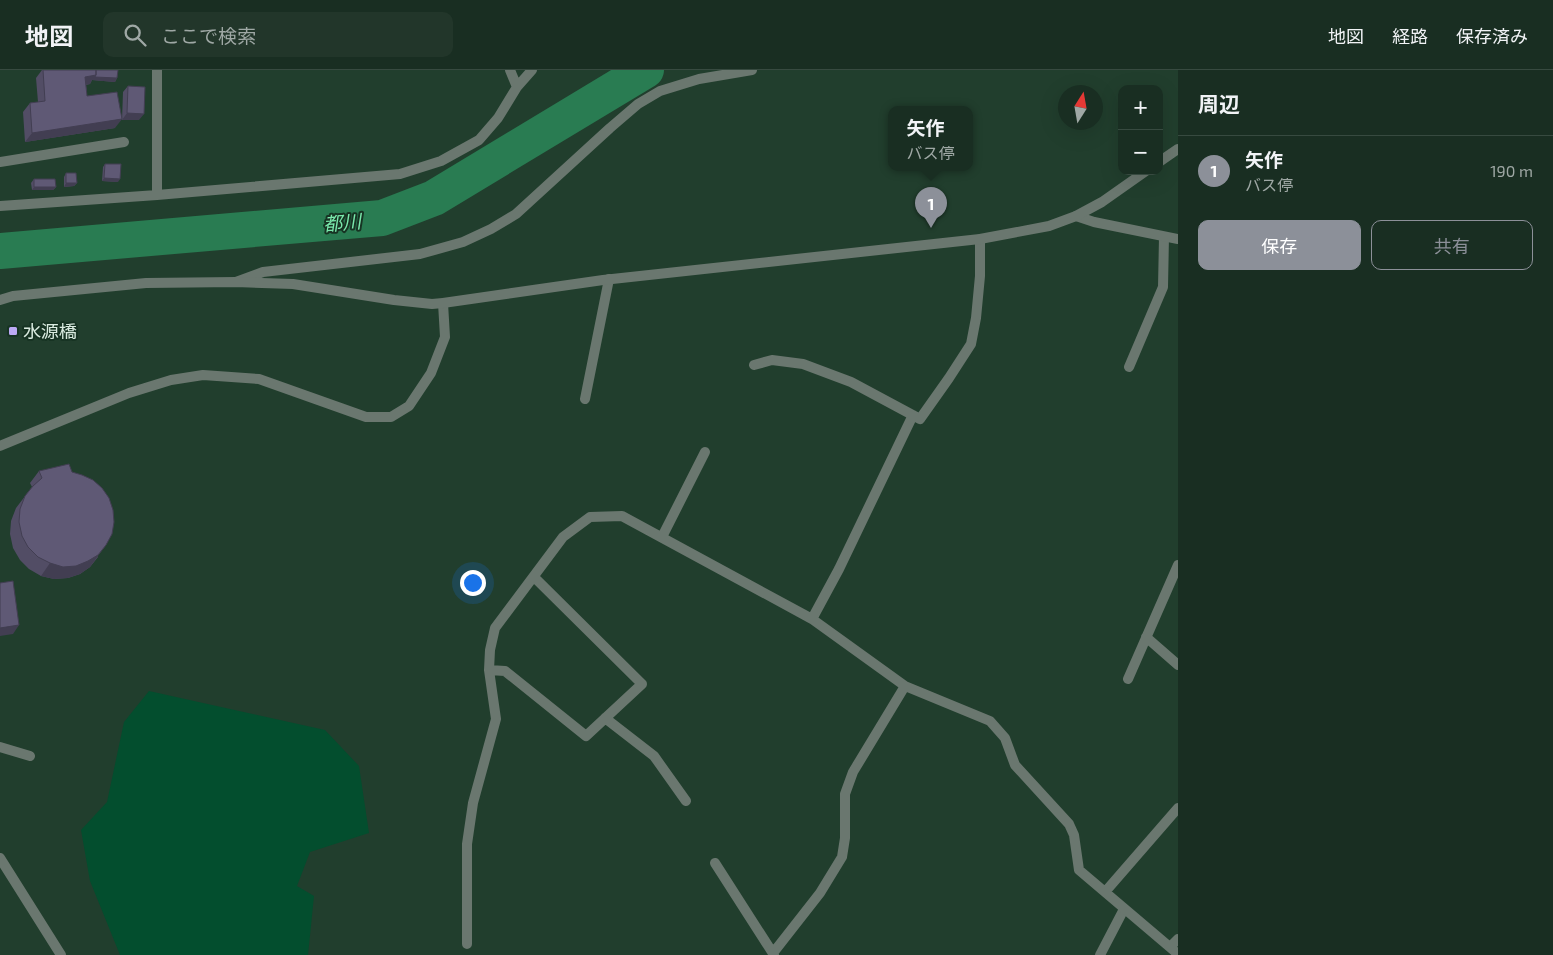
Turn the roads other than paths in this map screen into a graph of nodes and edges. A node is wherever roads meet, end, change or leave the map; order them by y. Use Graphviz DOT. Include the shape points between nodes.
graph roads {
  1 [pos="157,70"];
  2 [pos="510,70"];
  3 [pos="532,70"];
  4 [pos="752,70"];
  5 [pos="517,87"];
  6 [pos="124,142"];
  7 [pos="1178,149"];
  8 [pos="1163,159"];
  9 [pos="0,162"];
  10 [pos="1140,175"];
  11 [pos="157,195"];
  12 [pos="0,206"];
  13 [pos="1076,216"];
  14 [pos="1164,237"];
  15 [pos="980,239"];
  16 [pos="1178,239"];
  17 [pos="609,279"];
  18 [pos="236,282"];
  19 [pos="0,300"];
  20 [pos="443,303"];
  21 [pos="754,365"];
  22 [pos="1128,367"];
  23 [pos="585,399"];
  24 [pos="913,415"];
  25 [pos="0,446"];
  26 [pos="705,452"];
  27 [pos="662,537"];
  28 [pos="1178,565"];
  29 [pos="534,577"];
  30 [pos="812,620"];
  31 [pos="1146,636"];
  32 [pos="1178,665"];
  33 [pos="489,670"];
  34 [pos="1128,679"];
  35 [pos="905,686"];
  36 [pos="605,718"];
  37 [pos="0,747"];
  38 [pos="30,756"];
  39 [pos="686,801"];
  40 [pos="1178,808"];
  41 [pos="0,858"];
  42 [pos="715,863"];
  43 [pos="1104,892"];
  44 [pos="1124,909"];
  45 [pos="1178,939"];
  46 [pos="467,944"];
  47 [pos="1174,950"];
  48 [pos="773,954"];
  49 [pos="61,955"];
  50 [pos="1100,955"];
  1 -- 11 [label="street"];
  2 -- 5 [label="street"];
  3 -- 5 [label="street"];
  4 -- 18 [label="street" via="699,79 660,91 638,104 516,214 464,242 420,254 263,272"];
  5 -- 11 [label="street" via="498,118 479,140 441,161 400,174"];
  6 -- 9 [label="street"];
  7 -- 8 [label="street"];
  10 -- 13 [label="street"];
  11 -- 12 [label="street"];
  13 -- 14 [label="street"];
  13 -- 15 [label="street" via="1049,226"];
  14 -- 16 [label="street"];
  14 -- 22 [label="street" via="1162,287"];
  15 -- 17 [label="street"];
  15 -- 24 [label="street" via="980,276 971,344 920,419"];
  17 -- 20 [label="street"];
  17 -- 23 [label="street"];
  18 -- 19 [label="street" via="146,283"];
  18 -- 20 [label="street" via="293,284 394,300"];
  20 -- 25 [label="street" via="445,337 431,372 409,406 391,417 366,417 259,380 203,375 171,380 129,393"];
  21 -- 24 [label="street" via="772,360 803,364 851,382"];
  24 -- 30 [label="street"];
  26 -- 27 [label="street"];
  27 -- 29 [label="street" via="622,516 590,517 563,538"];
  27 -- 30 [label="street"];
  28 -- 31 [label="street"];
  29 -- 33 [label="street" via="495,628"];
  29 -- 36 [label="street" via="642,684"];
  30 -- 35 [label="street"];
  31 -- 32 [label="street"];
  31 -- 34 [label="street"];
  33 -- 36 [label="street" via="506,671 586,736"];
  33 -- 46 [label="street" via="496,719 473,804 467,844"];
  35 -- 43 [label="street" via="990,721 1005,738 1015,765 1069,824 1074,835 1079,870"];
  35 -- 48 [label="street" via="853,772 845,794 842,857 820,893"];
  36 -- 39 [label="street" via="654,756"];
  37 -- 38 [label="street"];
  40 -- 43 [label="street"];
  41 -- 49 [label="street"];
  42 -- 48 [label="street"];
  43 -- 44 [label="street"];
  44 -- 47 [label="street"];
  44 -- 50 [label="street"];
  45 -- 47 [label="street"];
}
